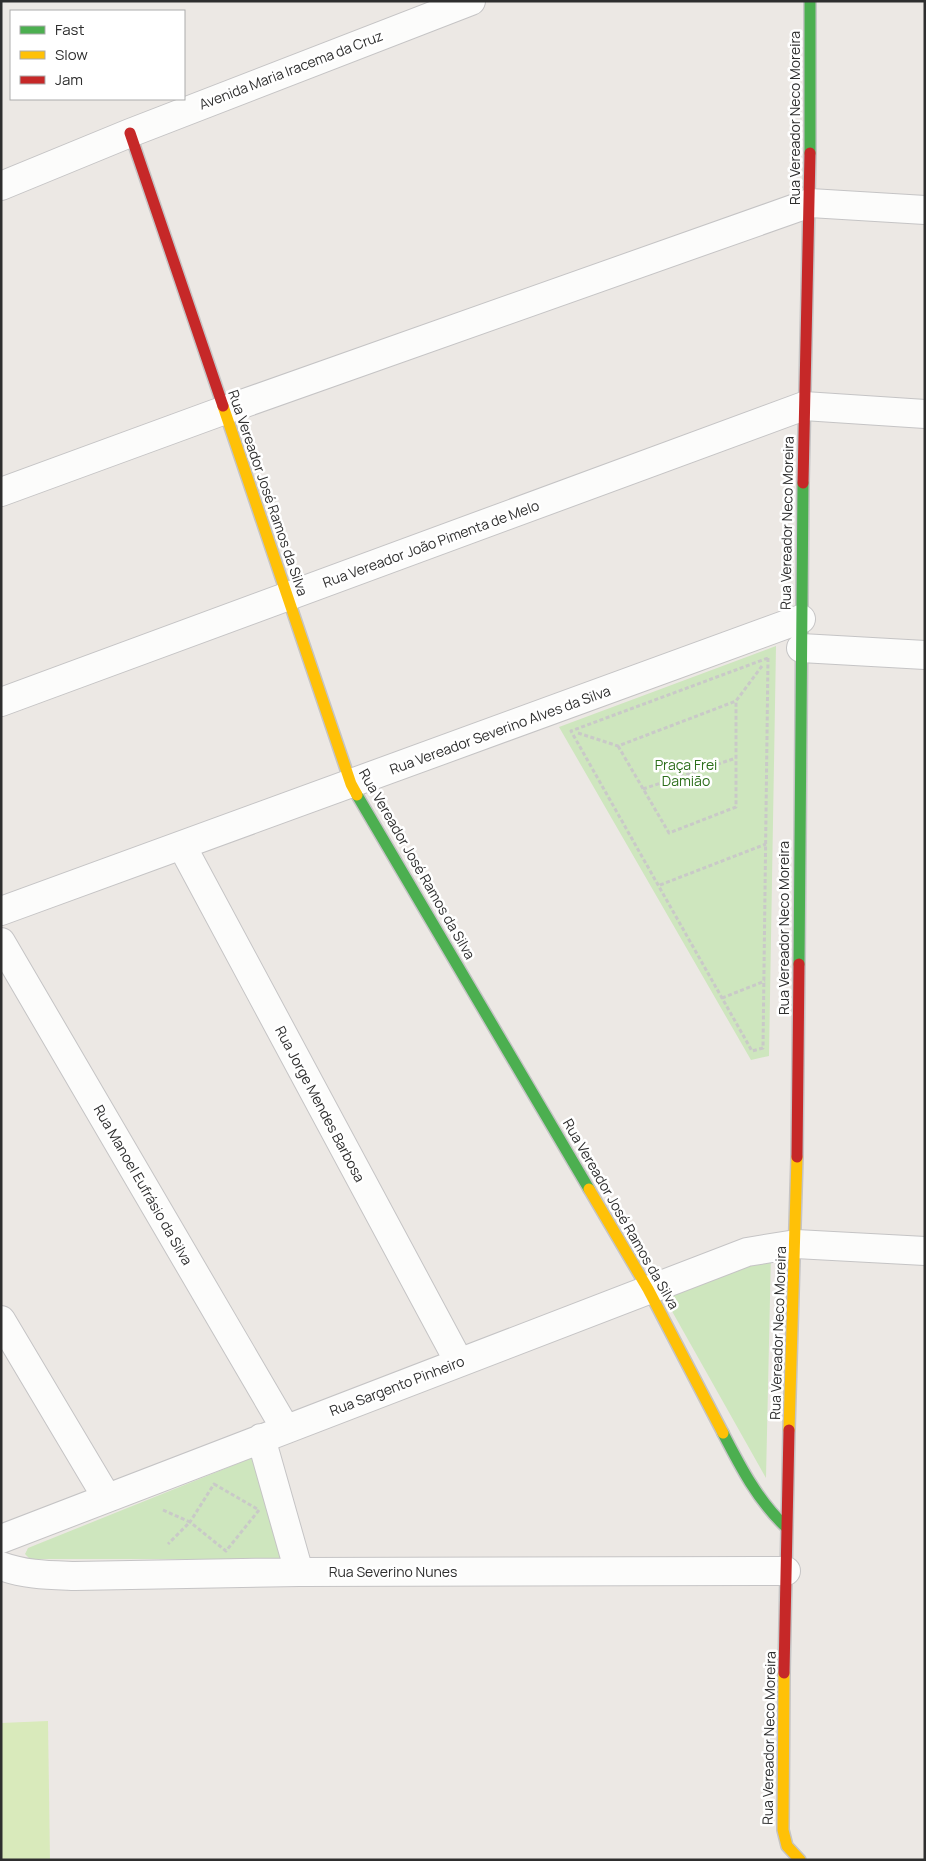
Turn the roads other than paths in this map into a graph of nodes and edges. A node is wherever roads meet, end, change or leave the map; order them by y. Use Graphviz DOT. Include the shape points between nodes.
graph roads {
  1 [pos="471,1"];
  2 [pos="810,1"];
  3 [pos="130,133"];
  4 [pos="1,186"];
  5 [pos="810,204"];
  6 [pos="925,210"];
  7 [pos="804,406"];
  8 [pos="224,410"];
  9 [pos="925,414"];
  10 [pos="1,492"];
  11 [pos="287,596"];
  12 [pos="801,619"];
  13 [pos="801,648"];
  14 [pos="925,655"];
  15 [pos="1,702"];
  16 [pos="350,784"];
  17 [pos="182,846"];
  18 [pos="1,911"];
  19 [pos="1,942"];
  20 [pos="796,1244"];
  21 [pos="925,1252"];
  22 [pos="648,1289"];
  23 [pos="1,1320"];
  24 [pos="459,1362"];
  25 [pos="273,1433"];
  26 [pos="107,1498"];
  27 [pos="786,1527"];
  28 [pos="1,1539"];
  29 [pos="1,1566"];
  30 [pos="786,1571"];
  31 [pos="299,1572"];
  32 [pos="795,1856"];
  1 -- 3 [label="street, Avenida Maria Iracema da Cruz"];
  2 -- 5 [label="street, Rua Vereador Neco Moreira"];
  3 -- 4 [label="street, Avenida Maria Iracema da Cruz"];
  3 -- 8 [label="street, Rua Vereador José Ramos da Silva"];
  5 -- 6 [label="street"];
  5 -- 7 [label="street, Rua Vereador Neco Moreira"];
  5 -- 8 [label="street"];
  7 -- 9 [label="street"];
  7 -- 11 [label="street, Rua Vereador João Pimenta de Melo"];
  7 -- 12 [label="street, Rua Vereador Neco Moreira"];
  8 -- 10 [label="street"];
  8 -- 11 [label="street, Rua Vereador José Ramos da Silva"];
  11 -- 15 [label="street, Rua Vereador João Pimenta de Melo"];
  11 -- 16 [label="street, Rua Vereador José Ramos da Silva"];
  12 -- 13 [label="street, Rua Vereador Neco Moreira"];
  12 -- 16 [label="street, Rua Vereador Severino Alves da Silva"];
  13 -- 14 [label="street"];
  13 -- 20 [label="street, Rua Vereador Neco Moreira"];
  16 -- 17 [label="street, Rua Vereador Severino Alves da Silva"];
  16 -- 22 [label="street, Rua Vereador José Ramos da Silva"];
  17 -- 18 [label="street, Rua Vereador Severino Alves da Silva"];
  17 -- 24 [label="street, Rua Jorge Mendes Barbosa"];
  19 -- 25 [label="street, Rua Manoel Eufrásio da Silva"];
  20 -- 21 [label="street, Rua Sargento Pinheiro"];
  20 -- 22 [label="street, Rua Sargento Pinheiro" via="747,1252"];
  20 -- 27 [label="street, Rua Vereador Neco Moreira"];
  22 -- 24 [label="street, Rua Sargento Pinheiro"];
  22 -- 27 [label="street, Rua Vereador José Ramos da Silva" via="740,1465 771,1513"];
  23 -- 26 [label="street"];
  24 -- 25 [label="street, Rua Sargento Pinheiro"];
  25 -- 26 [label="street, Rua Sargento Pinheiro"];
  25 -- 31 [label="street, Rua Manoel Eufrásio da Silva"];
  26 -- 28 [label="street, Rua Sargento Pinheiro"];
  27 -- 30 [label="street, Rua Vereador Neco Moreira"];
  29 -- 31 [label="street, Rua Severino Nunes" via="13,1571 58,1576"];
  30 -- 31 [label="street, Rua Severino Nunes"];
  30 -- 32 [label="street, Rua Vereador Neco Moreira" via="782,1817 783,1837"];
}
